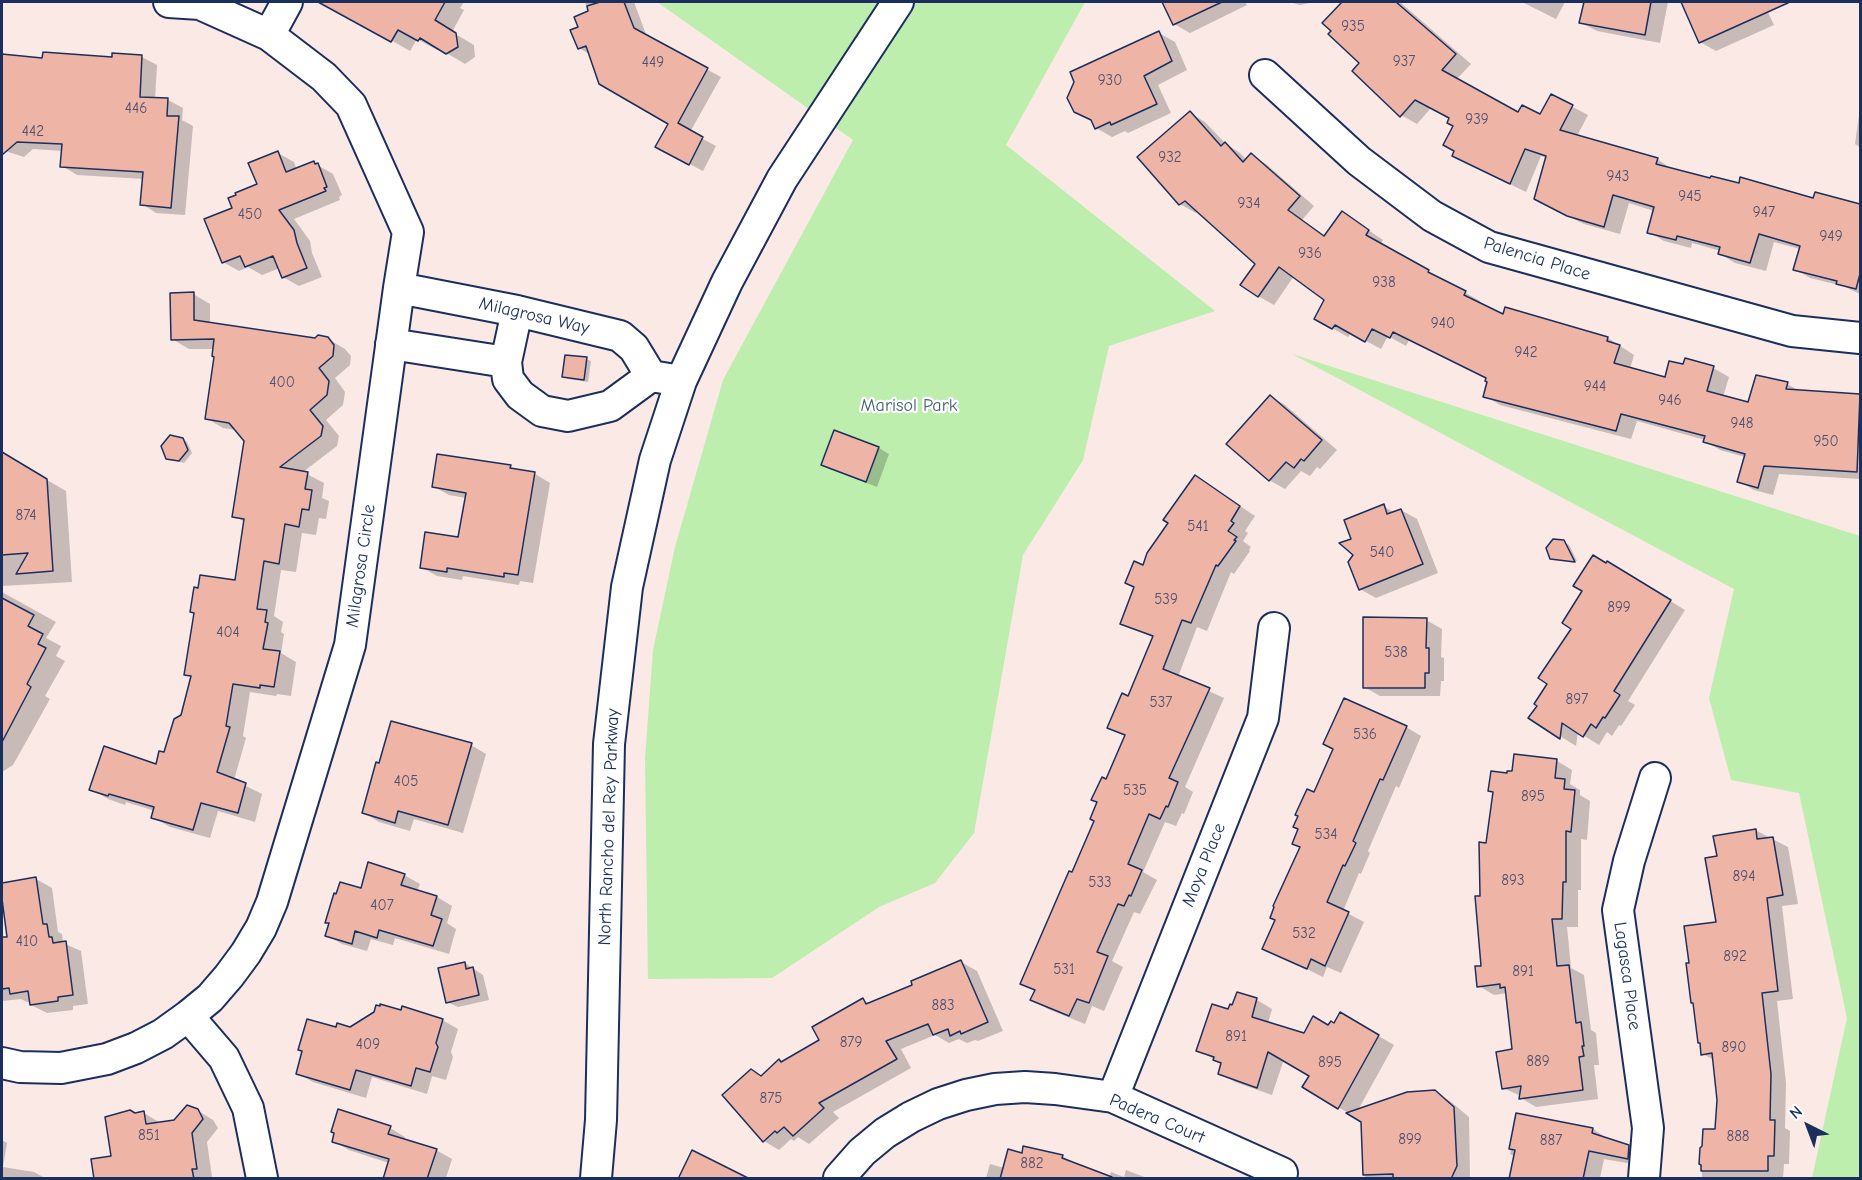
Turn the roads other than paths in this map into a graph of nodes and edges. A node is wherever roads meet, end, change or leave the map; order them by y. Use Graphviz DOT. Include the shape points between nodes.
graph roads {
  1 [pos="169,2"];
  2 [pos="287,2"];
  3 [pos="898,2"];
  4 [pos="269,34"];
  5 [pos="1265,75"];
  6 [pos="399,288"];
  7 [pos="517,311"];
  8 [pos="1860,338"];
  9 [pos="391,344"];
  10 [pos="506,362"];
  11 [pos="651,376"];
  12 [pos="681,381"];
  13 [pos="1274,628"];
  14 [pos="1655,778"];
  15 [pos="188,1016"];
  16 [pos="2,1063"];
  17 [pos="1113,1097"];
  18 [pos="1282,1173"];
  19 [pos="261,1179"];
  20 [pos="596,1179"];
  21 [pos="839,1179"];
  22 [pos="1644,1179"];
  1 -- 4 [label="street, Milagrosa Circle" via="200,4"];
  2 -- 4 [label="street"];
  3 -- 12 [label="street, North Rancho del Rey Parkway" via="782,179 727,282"];
  4 -- 6 [label="street, Milagrosa Circle" via="324,77 351,105 408,232"];
  5 -- 8 [label="street, Palencia Place" via="1359,161 1432,216 1489,247 1792,331"];
  6 -- 7 [label="street, Milagrosa Way"];
  6 -- 9 [label="street, Milagrosa Circle"];
  7 -- 10 [label="street"];
  7 -- 11 [label="street, Milagrosa Way" via="620,336 634,348"];
  9 -- 10 [label="street"];
  9 -- 15 [label="street, Milagrosa Circle" via="350,645 261,928 229,976"];
  10 -- 11 [label="street" via="508,379 520,395 542,411 568,416 610,406"];
  11 -- 12 [label="street"];
  12 -- 20 [label="street, North Rancho del Rey Parkway" via="655,459 627,586 609,744 601,1120"];
  13 -- 17 [label="street, Moya Place" via="1263,718"];
  14 -- 22 [label="street, Lagasca Place" via="1618,910 1648,1128"];
  15 -- 16 [label="street, Milagrosa Circle" via="163,1034 107,1059 61,1068"];
  15 -- 19 [label="street" via="224,1058 248,1108"];
  17 -- 18 [label="street, Padera Court"];
  17 -- 21 [label="street, Padera Court" via="1025,1087 966,1095 910,1117 885,1133"];
}
